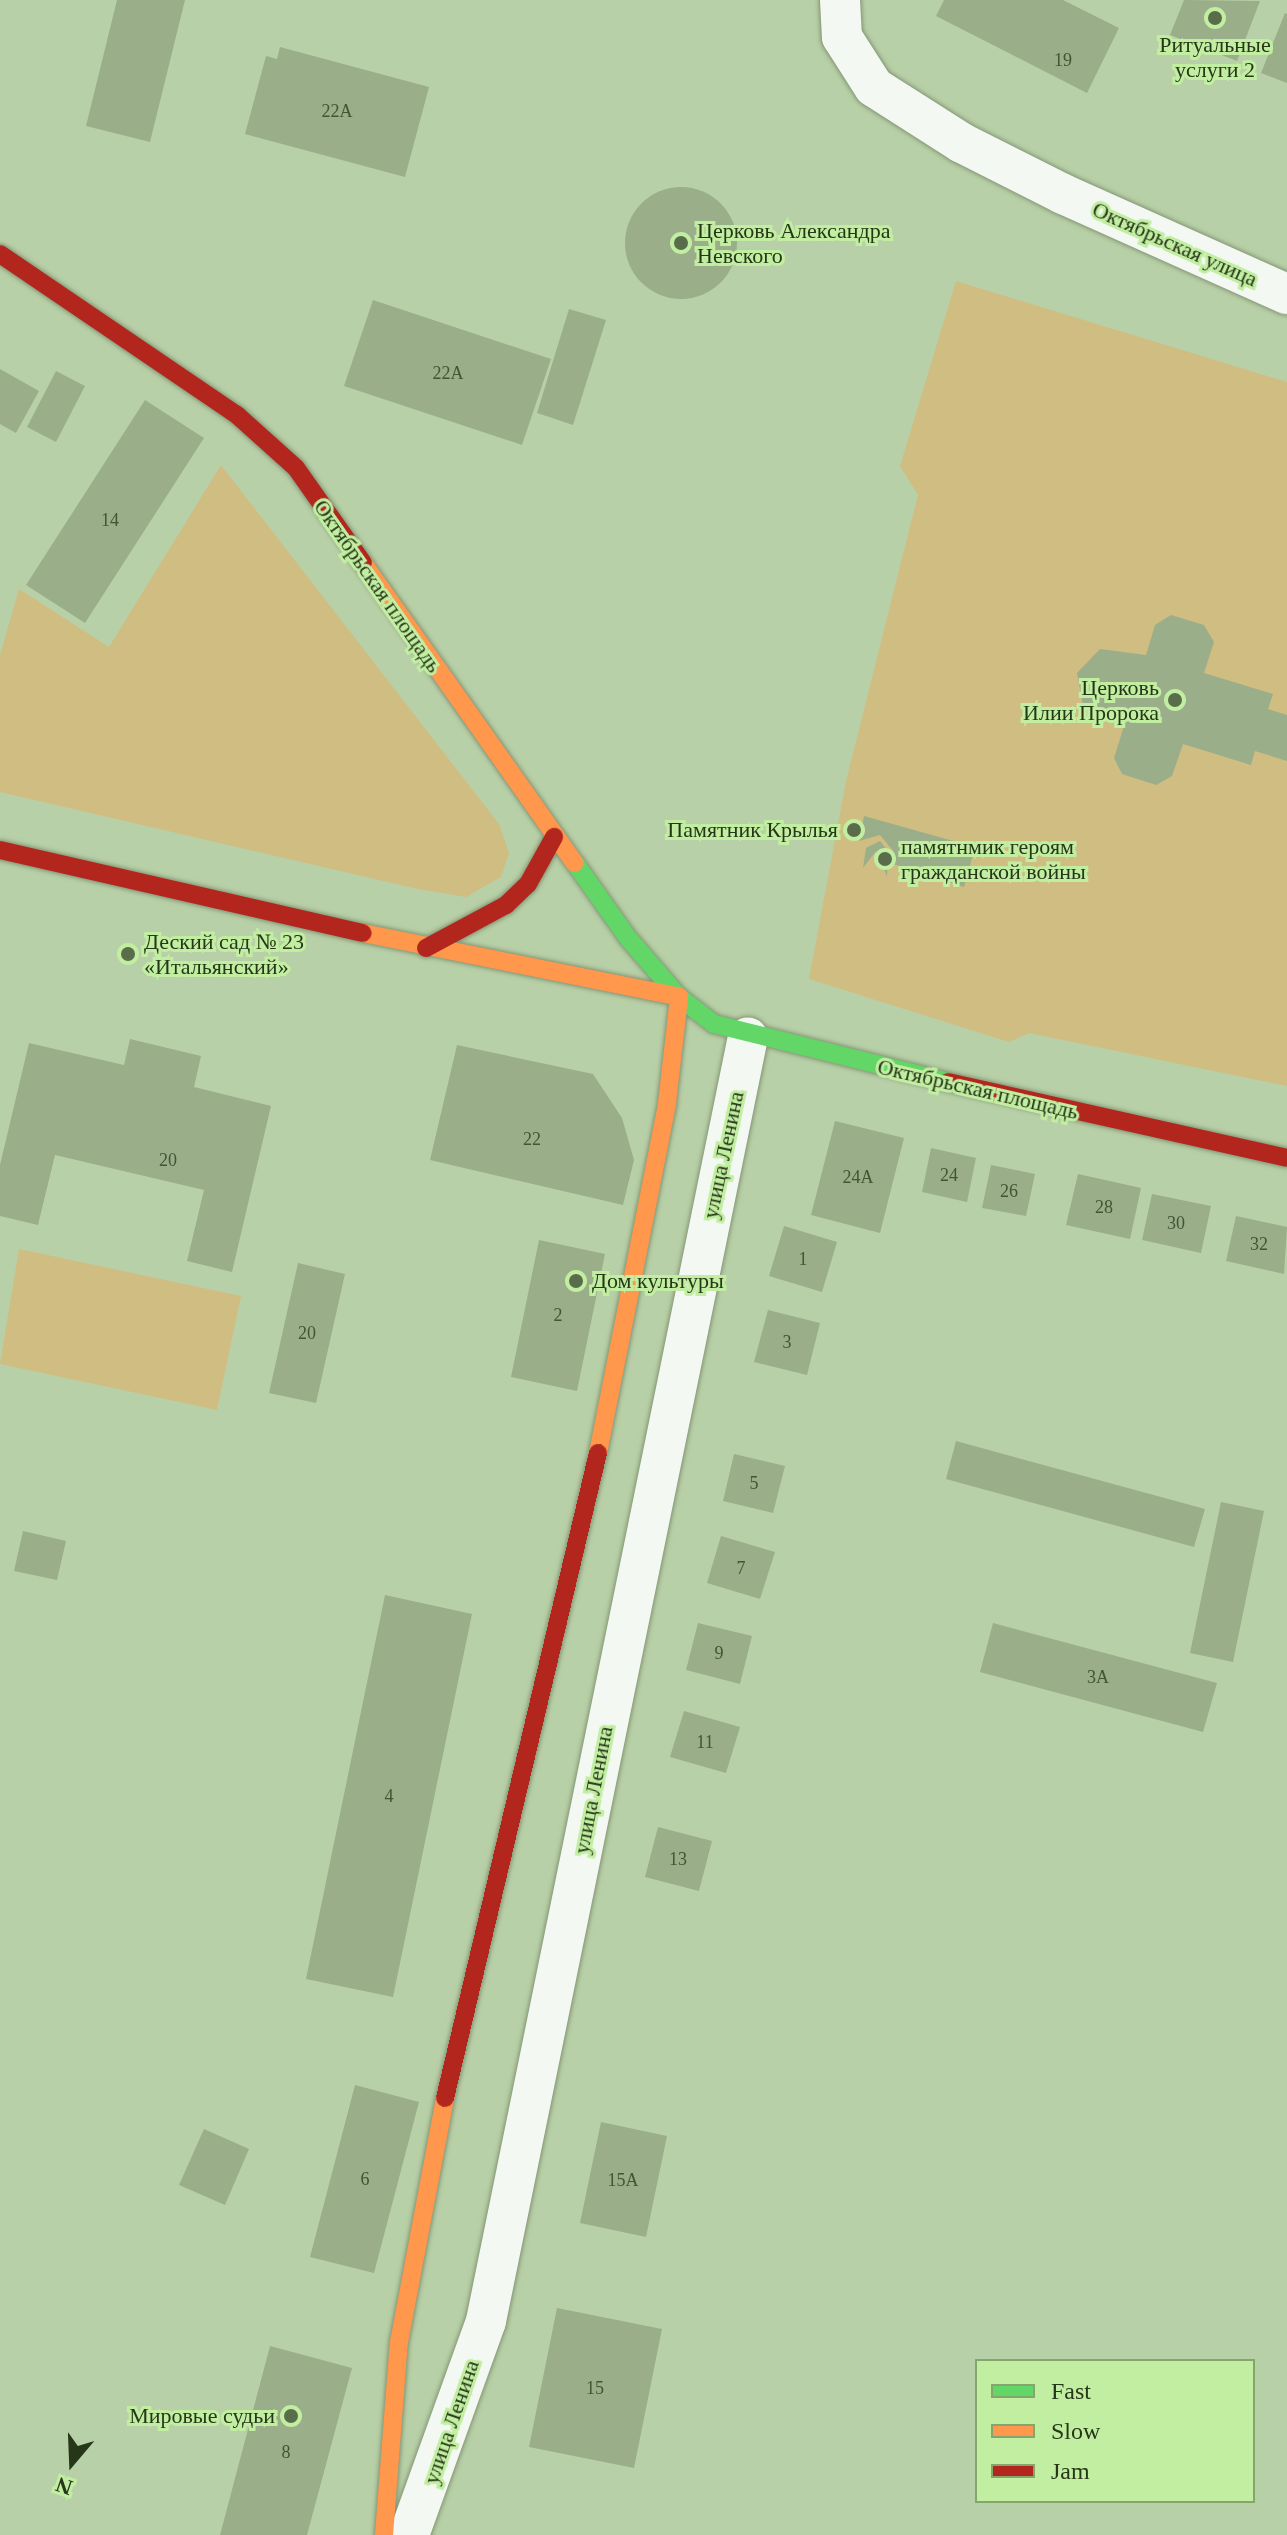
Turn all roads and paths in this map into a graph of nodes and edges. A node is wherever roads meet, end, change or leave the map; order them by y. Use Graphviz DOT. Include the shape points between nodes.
graph roads {
  1 [pos="840,0"];
  2 [pos="0,254"];
  3 [pos="1287,294"];
  4 [pos="554,837"];
  5 [pos="0,850"];
  6 [pos="426,948"];
  7 [pos="679,997"];
  8 [pos="748,1037"];
  9 [pos="1287,1158"];
  10 [pos="384,2535"];
  11 [pos="409,2535"];
  1 -- 3 [label="street, Октябрьская улица" via="842,37 874,87 962,143 1063,194"];
  2 -- 4 [label="main road, Октябрьская площадь" via="237,415 296,468"];
  4 -- 6 [label="main road" via="528,884 506,905"];
  4 -- 7 [label="main road, Октябрьская площадь"];
  5 -- 6 [label="main road, Октябрьская площадь"];
  6 -- 7 [label="main road, Октябрьская площадь"];
  7 -- 8 [label="main road, Октябрьская площадь" via="714,1024"];
  7 -- 10 [label="main road" via="667,1103 606,1418 445,2095 399,2342"];
  8 -- 9 [label="main road, Октябрьская площадь"];
  8 -- 11 [label="street, улица Ленина" via="486,2321"];
}
